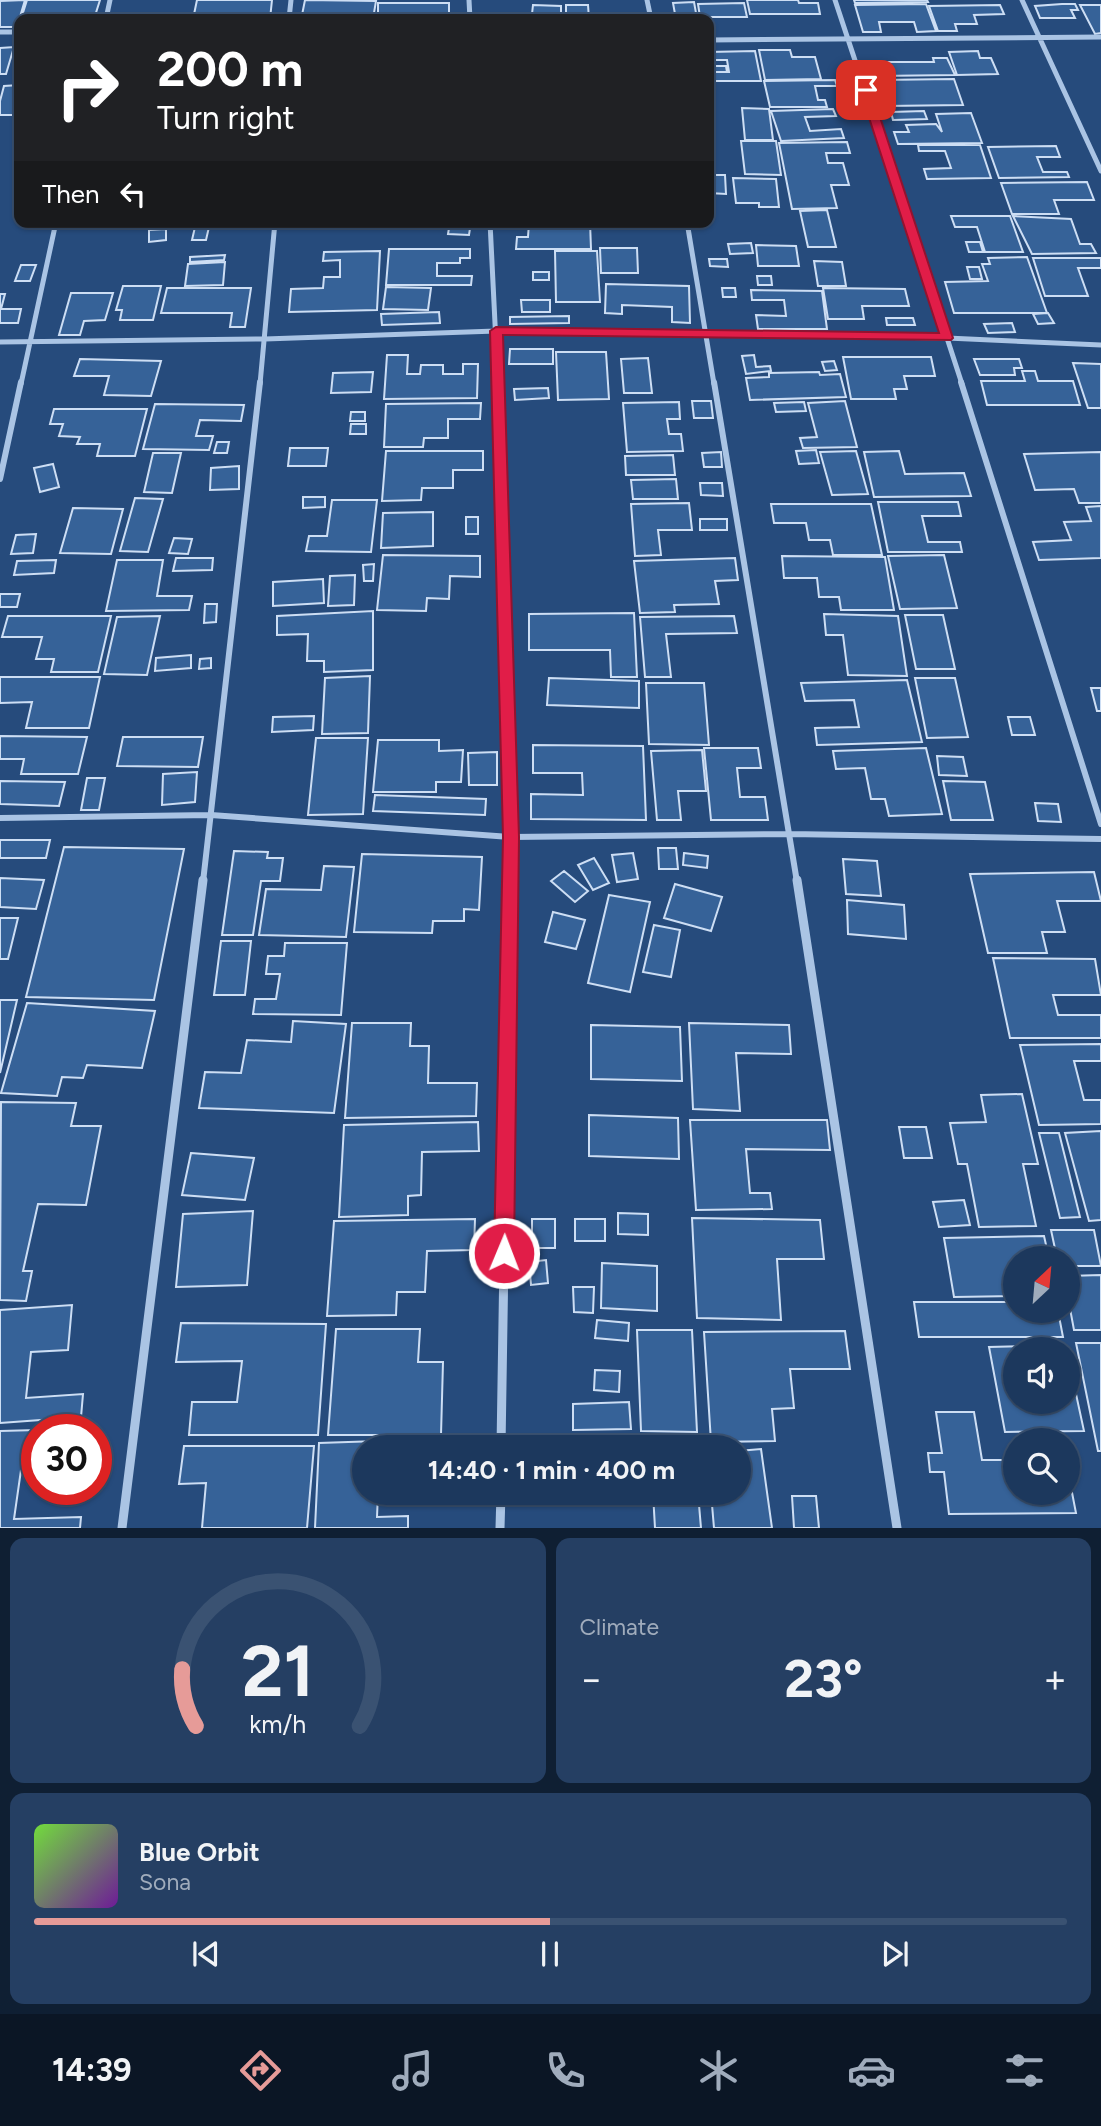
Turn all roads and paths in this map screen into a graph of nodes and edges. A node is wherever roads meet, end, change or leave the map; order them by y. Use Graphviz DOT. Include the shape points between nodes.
graph roads {
  1 [pos="835,0"];
  2 [pos="1023,0"];
  3 [pos="1039,36"];
  4 [pos="1101,37"];
  5 [pos="714,40"];
  6 [pos="849,41"];
  7 [pos="1101,171"];
  8 [pos="55,228"];
  9 [pos="274,228"];
  10 [pos="490,228"];
  11 [pos="688,228"];
  12 [pos="496,331"];
  13 [pos="708,335"];
  14 [pos="947,338"];
  15 [pos="265,339"];
  16 [pos="0,342"];
  17 [pos="29,342"];
  18 [pos="1101,345"];
  19 [pos="0,479"];
  20 [pos="211,815"];
  21 [pos="0,818"];
  22 [pos="1101,824"];
  23 [pos="790,834"];
  24 [pos="511,837"];
  25 [pos="1101,839"];
  26 [pos="501,1435"];
  27 [pos="500,1505"];
  28 [pos="122,1528"];
  29 [pos="500,1528"];
  30 [pos="897,1528"];
  1 -- 6 [label="street"];
  2 -- 3 [label="street"];
  3 -- 4 [label="street"];
  3 -- 6 [label="street"];
  3 -- 7 [label="street"];
  5 -- 6 [label="street"];
  6 -- 14 [label="street"];
  8 -- 17 [label="street"];
  9 -- 15 [label="street"];
  10 -- 12 [label="street"];
  11 -- 13 [label="street"];
  12 -- 13 [label="street"];
  12 -- 15 [label="street"];
  12 -- 24 [label="street"];
  13 -- 14 [label="street"];
  13 -- 23 [label="street"];
  14 -- 18 [label="street"];
  14 -- 22 [label="street"];
  15 -- 17 [label="street"];
  15 -- 20 [label="street"];
  16 -- 17 [label="street"];
  17 -- 19 [label="street"];
  20 -- 21 [label="street"];
  20 -- 24 [label="street"];
  20 -- 28 [label="street"];
  23 -- 24 [label="street"];
  23 -- 25 [label="street"];
  23 -- 30 [label="street"];
  24 -- 26 [label="street"];
  27 -- 29 [label="street"];
}
